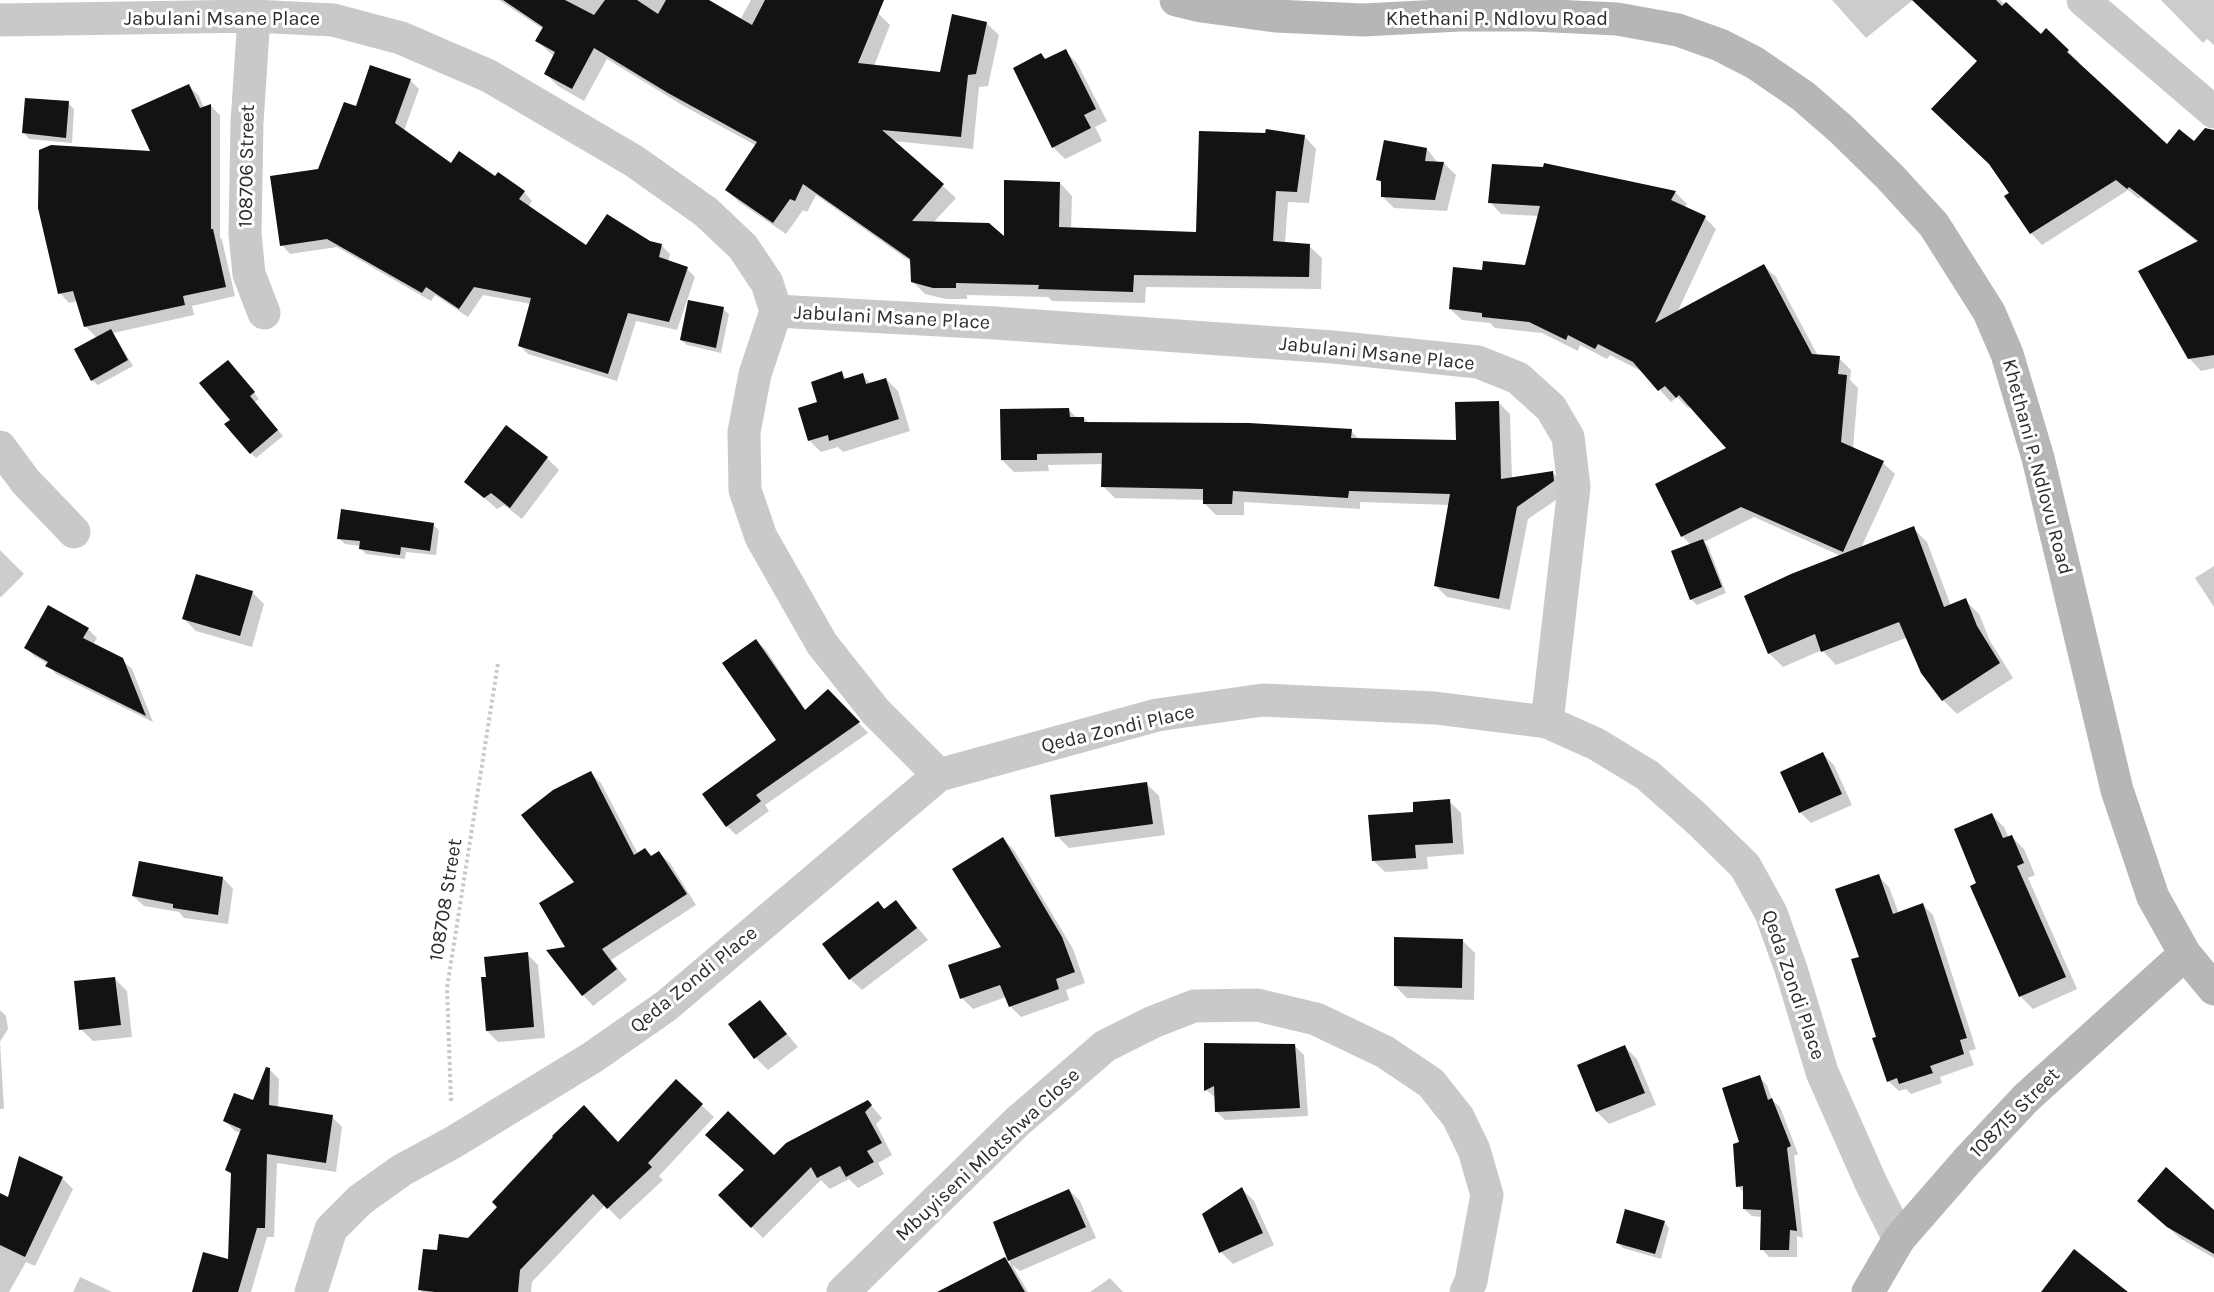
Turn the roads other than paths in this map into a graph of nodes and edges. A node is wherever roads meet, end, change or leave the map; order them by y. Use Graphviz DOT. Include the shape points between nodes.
graph roads {
  1 [pos="1176,0"];
  2 [pos="2083,0"];
  3 [pos="1461,8"];
  4 [pos="254,16"];
  5 [pos="0,20"];
  6 [pos="2214,112"];
  7 [pos="776,311"];
  8 [pos="264,313"];
  9 [pos="0,447"];
  10 [pos="74,532"];
  11 [pos="1547,722"];
  12 [pos="939,775"];
  13 [pos="2185,954"];
  14 [pos="2214,989"];
  15 [pos="1899,1239"];
  16 [pos="311,1292"];
  17 [pos="843,1292"];
  18 [pos="1466,1292"];
  19 [pos="1868,1292"];
  1 -- 3 [label="street, Khethani P. Ndlovu Road" via="1275,16 1363,20"];
  2 -- 6 [label="street"];
  3 -- 13 [label="street, Khethani P. Ndlovu Road" via="1617,19 1678,30 1720,45 1803,96 1882,169 1934,225 1989,312 2007,354 2038,458 2117,790 2153,897"];
  4 -- 5 [label="street, Jabulani Msane Place"];
  4 -- 7 [label="street, Jabulani Msane Place" via="333,20 401,38 489,76 634,161 706,212 743,248 767,283"];
  4 -- 8 [label="street, 108706 Street" via="245,234 249,274"];
  7 -- 11 [label="street, Jabulani Msane Place" via="1333,347 1478,362 1518,378 1551,408 1568,437 1574,487"];
  7 -- 12 [label="street" via="755,374 744,432 746,490 761,537 822,644 876,712"];
  9 -- 10 [label="street" via="26,482"];
  11 -- 12 [label="street, Qeda Zondi Place" via="1435,708 1263,700 1157,716"];
  11 -- 15 [label="street, Qeda Zondi Place" via="1596,744 1647,775 1745,866 1771,913 1822,1072"];
  12 -- 16 [label="street, Qeda Zondi Place" via="666,1006 593,1057 402,1170 360,1200 331,1229"];
  13 -- 14 [label="street, Khethani P. Ndlovu Road"];
  13 -- 15 [label="street, 108715 Street" via="2026,1098"];
  15 -- 19 [label="street, 108715 Street"];
  17 -- 18 [label="street, Mbuyiseni Mlotshwa Close" via="1017,1122 1105,1047 1194,1006 1257,1005 1316,1019 1385,1052 1431,1083 1458,1117 1474,1150 1487,1195"];
}
